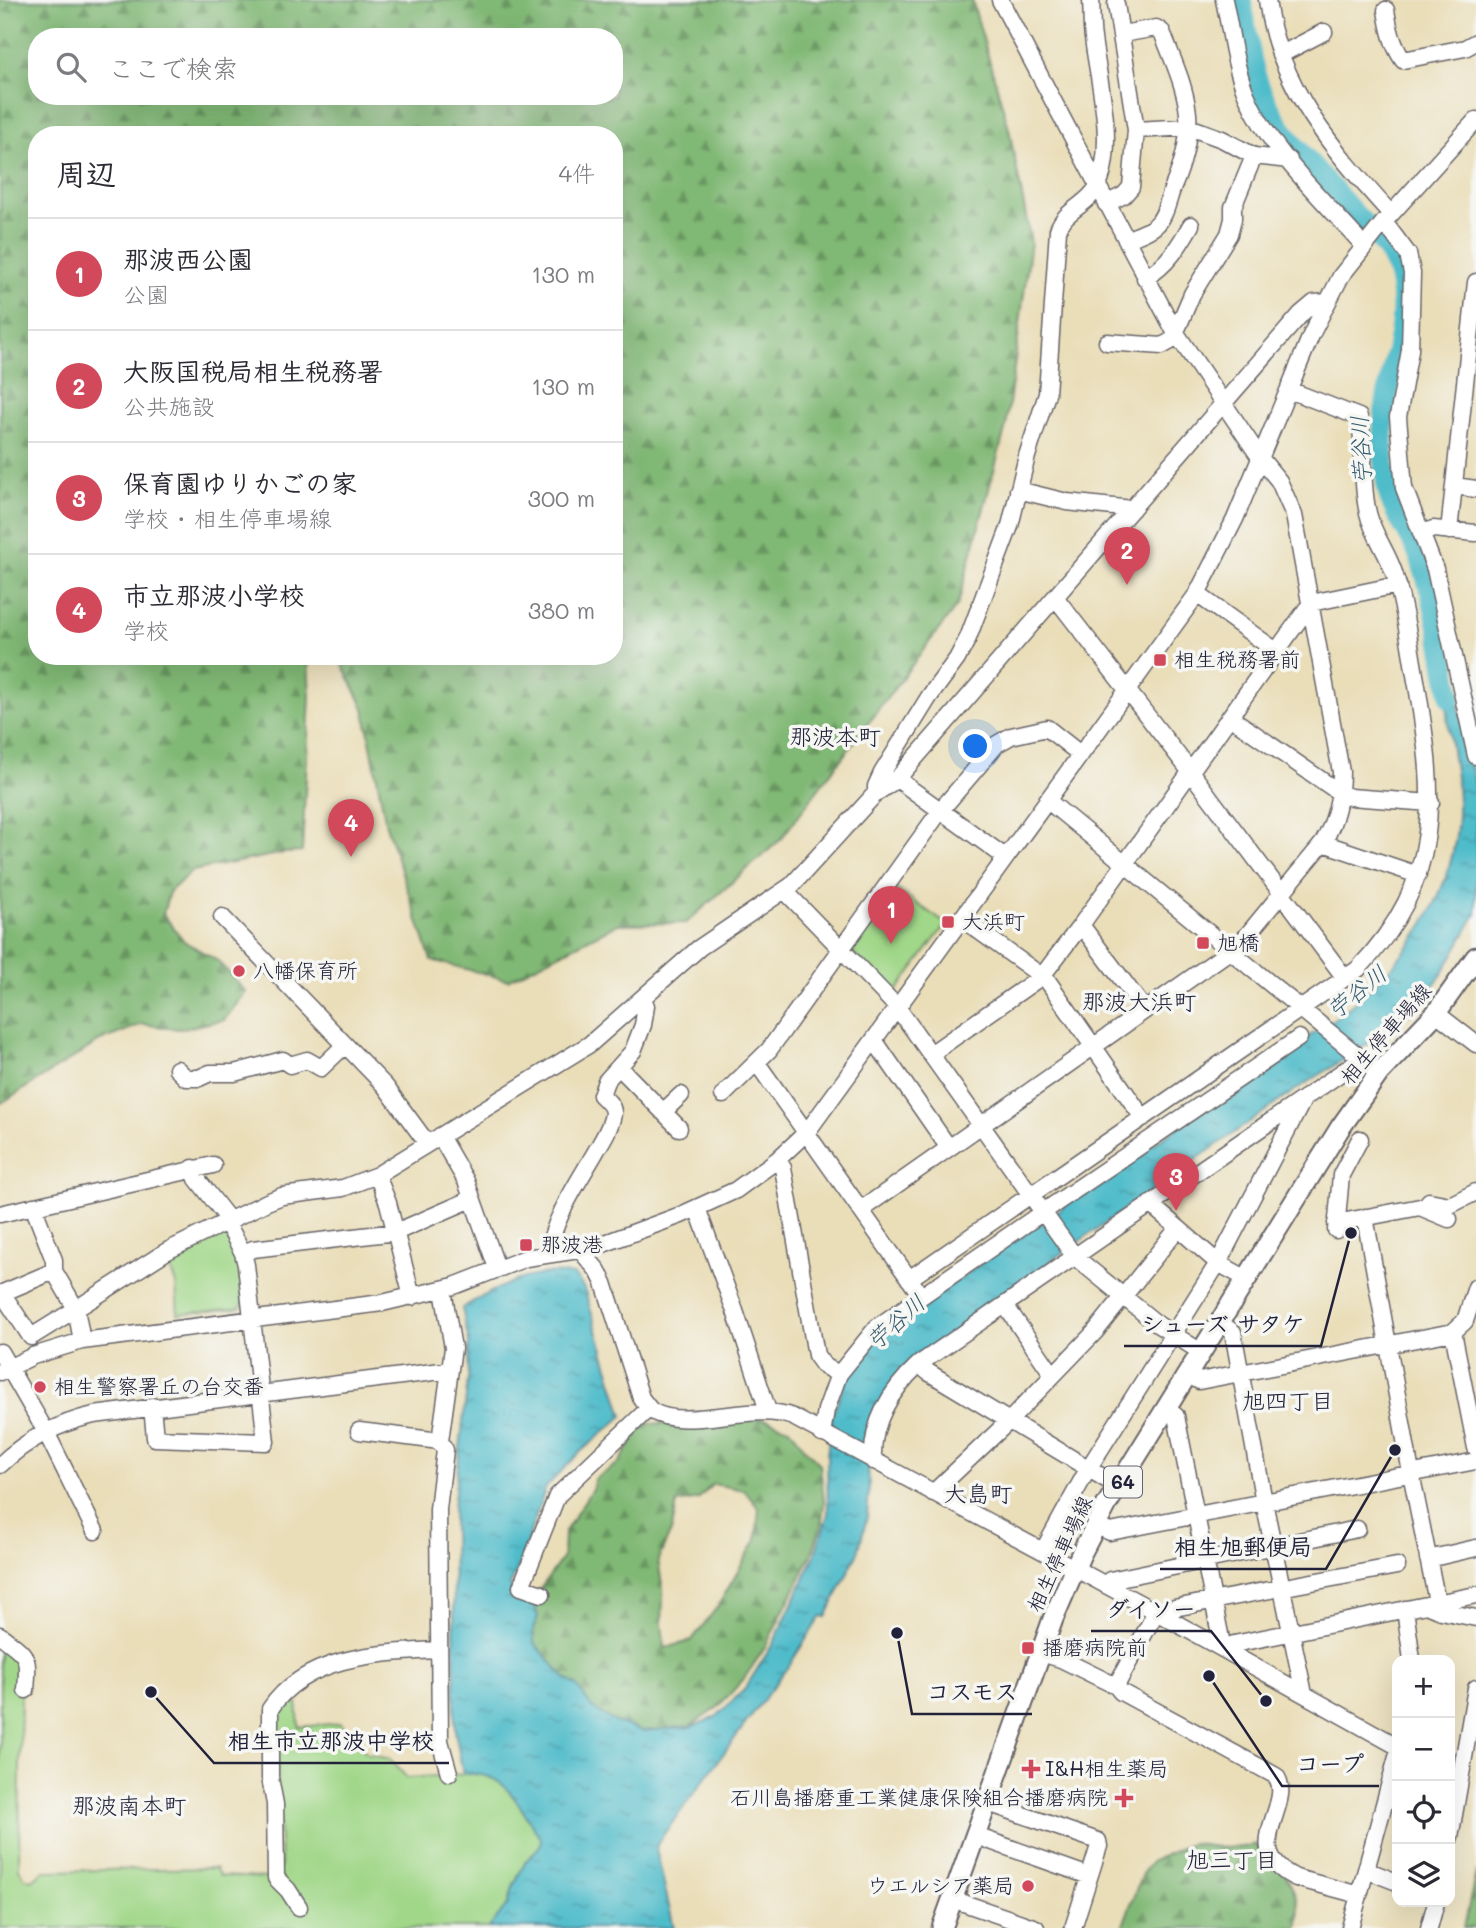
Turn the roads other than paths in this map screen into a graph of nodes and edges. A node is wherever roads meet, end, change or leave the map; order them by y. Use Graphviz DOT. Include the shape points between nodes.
graph roads {
  1 [pos="1000,0"];
  2 [pos="1091,0"];
  3 [pos="1224,0"];
  4 [pos="1267,0"];
  5 [pos="1116,4"];
  6 [pos="1386,10"];
  7 [pos="1324,32"];
  8 [pos="1122,34"];
  9 [pos="1476,42"];
  10 [pos="1280,55"];
  11 [pos="1476,120"];
  12 [pos="1189,127"];
  13 [pos="1136,130"];
  14 [pos="1254,156"];
  15 [pos="1289,160"];
  16 [pos="1097,187"];
  17 [pos="1106,204"];
  18 [pos="1385,221"];
  19 [pos="1191,225"];
  20 [pos="1126,240"];
  21 [pos="1365,244"];
  22 [pos="1145,278"];
  23 [pos="1476,282"];
  24 [pos="1327,302"];
  25 [pos="1474,308"];
  26 [pos="1176,333"];
  27 [pos="1107,342"];
  28 [pos="1289,390"];
  29 [pos="1223,405"];
  30 [pos="1261,459"];
  31 [pos="1454,485"];
  32 [pos="1476,489"];
  33 [pos="1018,490"];
  34 [pos="1132,509"];
  35 [pos="1449,531"];
  36 [pos="1423,533"];
  37 [pos="1476,533"];
  38 [pos="1398,585"];
  39 [pos="1196,594"];
  40 [pos="1055,597"];
  41 [pos="1311,603"];
  42 [pos="1276,651"];
  43 [pos="1128,690"];
  44 [pos="1230,718"];
  45 [pos="1080,754"];
  46 [pos="1476,756"];
  47 [pos="1190,771"];
  48 [pos="897,779"];
  49 [pos="876,793"];
  50 [pos="1340,793"];
  51 [pos="1047,800"];
  52 [pos="1431,803"];
  53 [pos="940,811"];
  54 [pos="1323,843"];
  55 [pos="1005,857"];
  56 [pos="1125,862"];
  57 [pos="1418,875"];
  58 [pos="785,891"];
  59 [pos="1283,894"];
  60 [pos="222,917"];
  61 [pos="961,918"];
  62 [pos="1082,925"];
  63 [pos="842,947"];
  64 [pos="1231,950"];
  65 [pos="1476,957"];
  66 [pos="1042,976"];
  67 [pos="1345,978"];
  68 [pos="643,999"];
  69 [pos="897,1007"];
  70 [pos="1301,1008"];
  71 [pos="1144,1010"];
  72 [pos="1436,1013"];
  73 [pos="1299,1038"];
  74 [pos="874,1040"];
  75 [pos="1476,1044"];
  76 [pos="345,1045"];
  77 [pos="1093,1047"];
  78 [pos="932,1053"];
  79 [pos="1358,1057"];
  80 [pos="757,1063"];
  81 [pos="619,1067"];
  82 [pos="177,1069"];
  83 [pos="1379,1073"];
  84 [pos="723,1095"];
  85 [pos="681,1096"];
  86 [pos="1304,1097"];
  87 [pos="663,1112"];
  88 [pos="1143,1118"];
  89 [pos="981,1125"];
  90 [pos="679,1128"];
  91 [pos="807,1132"];
  92 [pos="434,1139"];
  93 [pos="1360,1139"];
  94 [pos="949,1148"];
  95 [pos="777,1160"];
  96 [pos="1318,1162"];
  97 [pos="213,1165"];
  98 [pos="193,1168"];
  99 [pos="377,1175"];
  100 [pos="1341,1175"];
  101 [pos="1476,1192"];
  102 [pos="1032,1195"];
  103 [pos="472,1199"];
  104 [pos="1150,1204"];
  105 [pos="33,1206"];
  106 [pos="1420,1207"];
  107 [pos="697,1208"];
  108 [pos="862,1209"];
  109 [pos="1044,1213"];
  110 [pos="0,1214"];
  111 [pos="1365,1217"];
  112 [pos="1449,1219"];
  113 [pos="227,1223"];
  114 [pos="1178,1228"];
  115 [pos="396,1232"];
  116 [pos="581,1251"];
  117 [pos="243,1253"];
  118 [pos="548,1253"];
  119 [pos="1074,1255"];
  120 [pos="1218,1263"];
  121 [pos="497,1268"];
  122 [pos="54,1271"];
  123 [pos="909,1279"];
  124 [pos="1247,1279"];
  125 [pos="1476,1287"];
  126 [pos="443,1290"];
  127 [pos="1,1294"];
  128 [pos="921,1296"];
  129 [pos="412,1297"];
  130 [pos="1125,1297"];
  131 [pos="1005,1305"];
  132 [pos="76,1309"];
  133 [pos="252,1319"];
  134 [pos="1220,1322"];
  135 [pos="1453,1332"];
  136 [pos="1174,1335"];
  137 [pos="82,1341"];
  138 [pos="1388,1345"];
  139 [pos="0,1352"];
  140 [pos="1201,1352"];
  141 [pos="919,1364"];
  142 [pos="5,1370"];
  143 [pos="449,1370"];
  144 [pos="1240,1373"];
  145 [pos="839,1374"];
  146 [pos="1053,1375"];
  147 [pos="1189,1375"];
  148 [pos="261,1393"];
  149 [pos="152,1406"];
  150 [pos="651,1410"];
  151 [pos="1167,1410"];
  152 [pos="768,1411"];
  153 [pos="1009,1421"];
  154 [pos="359,1431"];
  155 [pos="46,1432"];
  156 [pos="824,1435"];
  157 [pos="440,1441"];
  158 [pos="1476,1448"];
  159 [pos="871,1460"];
  160 [pos="1476,1461"];
  161 [pos="0,1465"];
  162 [pos="1088,1469"];
  163 [pos="1411,1473"];
  164 [pos="1119,1487"];
  165 [pos="933,1493"];
  166 [pos="1264,1502"];
  167 [pos="1197,1515"];
  168 [pos="1097,1526"];
  169 [pos="1357,1529"];
  170 [pos="96,1531"];
  171 [pos="1272,1547"];
  172 [pos="1476,1548"];
  173 [pos="1043,1551"];
  174 [pos="1206,1559"];
  175 [pos="1428,1559"];
  176 [pos="1397,1566"];
  177 [pos="1075,1568"];
  178 [pos="1106,1585"];
  179 [pos="1280,1589"];
  180 [pos="542,1594"];
  181 [pos="1476,1595"];
  182 [pos="1213,1600"];
  183 [pos="1433,1604"];
  184 [pos="1405,1609"];
  185 [pos="1162,1615"];
  186 [pos="1476,1618"];
  187 [pos="1289,1633"];
  188 [pos="0,1635"];
  189 [pos="1223,1649"];
  190 [pos="438,1650"];
  191 [pos="1041,1653"];
  192 [pos="1411,1655"];
  193 [pos="1116,1686"];
  194 [pos="1476,1688"];
  195 [pos="26,1690"];
  196 [pos="1304,1694"];
  197 [pos="1392,1743"];
  198 [pos="1466,1748"];
  199 [pos="1455,1752"];
  200 [pos="449,1773"];
  201 [pos="1394,1781"];
  202 [pos="988,1803"];
  203 [pos="1455,1810"];
  204 [pos="976,1836"];
  205 [pos="1366,1870"];
  206 [pos="1089,1876"];
  207 [pos="1392,1880"];
  208 [pos="1359,1895"];
  209 [pos="952,1899"];
  210 [pos="299,1907"];
  211 [pos="1435,1907"];
  212 [pos="942,1928"];
  213 [pos="1036,1928"];
  214 [pos="1073,1928"];
  215 [pos="1350,1928"];
  216 [pos="1429,1928"];
  1 -- 16 [label="street"];
  2 -- 16 [label="street" via="1104,120 1104,158"];
  3 -- 15 [label="street" via="1246,93 1256,116"];
  4 -- 10 [label="street"];
  5 -- 8 [label="street"];
  6 -- 9 [label="street" via="1394,47 1403,60"];
  7 -- 10 [label="street"];
  8 -- 12 [label="street" via="1156,28 1162,32 1185,96"];
  8 -- 13 [label="street"];
  10 -- 18 [label="street" via="1315,124"];
  11 -- 18 [label="street"];
  12 -- 13 [label="street"];
  12 -- 14 [label="street"];
  12 -- 20 [label="street" via="1183,162 1163,214 1156,226"];
  13 -- 17 [label="street" via="1131,187"];
  14 -- 15 [label="street"];
  14 -- 26 [label="street" via="1233,207 1228,234 1192,294"];
  15 -- 21 [label="street"];
  16 -- 17 [label="street"];
  16 -- 33 [label="street" via="1065,217 1058,230 1047,394"];
  17 -- 20 [label="street"];
  18 -- 21 [label="street"];
  18 -- 36 [label="street" via="1408,254 1412,273 1410,350 1398,433 1404,488"];
  19 -- 22 [label="street" via="1176,251"];
  20 -- 22 [label="street"];
  21 -- 24 [label="street"];
  22 -- 26 [label="street"];
  23 -- 25 [label="street"];
  24 -- 28 [label="street"];
  24 -- 29 [label="street" via="1314,303 1301,314"];
  25 -- 31 [label="street"];
  26 -- 27 [label="street" via="1162,346"];
  26 -- 29 [label="street"];
  28 -- 30 [label="street"];
  28 -- 38 [label="street" via="1359,417 1368,514"];
  29 -- 30 [label="street"];
  29 -- 34 [label="street"];
  30 -- 39 [label="street"];
  30 -- 41 [label="street" via="1290,502"];
  31 -- 32 [label="street"];
  31 -- 35 [label="street"];
  33 -- 34 [label="street" via="1067,502"];
  33 -- 49 [label="street" via="1010,526 968,638 883,773"];
  34 -- 40 [label="street"];
  35 -- 36 [label="street"];
  35 -- 37 [label="street"];
  36 -- 46 [label="street" via="1440,588"];
  38 -- 41 [label="street"];
  38 -- 52 [label="street" via="1423,723"];
  39 -- 42 [label="street"];
  39 -- 43 [label="street"];
  40 -- 43 [label="street"];
  40 -- 48 [label="street"];
  41 -- 42 [label="street"];
  41 -- 50 [label="street" via="1341,772"];
  42 -- 44 [label="street"];
  43 -- 45 [label="street"];
  43 -- 47 [label="street"];
  44 -- 47 [label="street"];
  44 -- 50 [label="street"];
  45 -- 51 [label="street"];
  45 -- 53 [label="street" via="1047,728 1011,736 997,744"];
  47 -- 56 [label="street"];
  47 -- 59 [label="street"];
  48 -- 49 [label="street"];
  48 -- 53 [label="street"];
  49 -- 58 [label="street"];
  50 -- 52 [label="street"];
  50 -- 54 [label="street" via="1333,826"];
  51 -- 55 [label="street"];
  51 -- 56 [label="street"];
  52 -- 57 [label="street"];
  53 -- 55 [label="street"];
  53 -- 63 [label="street"];
  54 -- 57 [label="street"];
  54 -- 59 [label="street"];
  55 -- 61 [label="street"];
  56 -- 62 [label="street"];
  56 -- 64 [label="street"];
  57 -- 67 [label="street" via="1388,934"];
  58 -- 63 [label="street"];
  58 -- 68 [label="street" via="699,947"];
  59 -- 64 [label="street"];
  59 -- 67 [label="street"];
  60 -- 76 [label="street"];
  61 -- 66 [label="street"];
  61 -- 69 [label="street"];
  62 -- 66 [label="street"];
  62 -- 71 [label="street"];
  63 -- 69 [label="street"];
  63 -- 80 [label="street"];
  64 -- 70 [label="street"];
  64 -- 71 [label="street"];
  65 -- 72 [label="main road, 相生停車場線 / 64"];
  66 -- 77 [label="street"];
  66 -- 78 [label="street"];
  67 -- 70 [label="street"];
  68 -- 81 [label="street" via="643,1025 633,1051"];
  68 -- 92 [label="street" via="590,1044"];
  69 -- 74 [label="street"];
  69 -- 78 [label="street"];
  70 -- 79 [label="street"];
  70 -- 88 [label="street"];
  71 -- 77 [label="street"];
  72 -- 75 [label="street"];
  72 -- 83 [label="main road, 相生停車場線 / 64"];
  73 -- 109 [label="street"];
  74 -- 91 [label="street"];
  74 -- 94 [label="street"];
  76 -- 82 [label="street" via="321,1068 307,1060 290,1065 283,1060 199,1078 186,1078"];
  76 -- 92 [label="street"];
  77 -- 88 [label="street"];
  77 -- 89 [label="street"];
  78 -- 89 [label="street"];
  79 -- 83 [label="street"];
  79 -- 86 [label="street"];
  80 -- 84 [label="street"];
  80 -- 91 [label="street"];
  81 -- 87 [label="street"];
  81 -- 118 [label="street" via="606,1081 601,1096 612,1106 613,1115 573,1191"];
  83 -- 96 [label="main road, 相生停車場線 / 64"];
  85 -- 87 [label="street"];
  86 -- 104 [label="street"];
  86 -- 120 [label="street"];
  87 -- 90 [label="street"];
  88 -- 102 [label="street"];
  89 -- 94 [label="street"];
  89 -- 102 [label="street"];
  91 -- 95 [label="street"];
  91 -- 108 [label="street"];
  92 -- 99 [label="street"];
  92 -- 103 [label="street" via="466,1181"];
  93 -- 100 [label="street"];
  94 -- 108 [label="street"];
  95 -- 107 [label="street" via="736,1190"];
  95 -- 145 [label="street" via="783,1168 816,1355"];
  96 -- 100 [label="street"];
  96 -- 124 [label="main road, 相生停車場線 / 64"];
  97 -- 98 [label="street"];
  98 -- 105 [label="street"];
  98 -- 113 [label="street"];
  99 -- 113 [label="street" via="327,1191 282,1196"];
  99 -- 115 [label="street"];
  100 -- 111 [label="street" via="1336,1228"];
  101 -- 106 [label="street" via="1450,1205 1426,1200"];
  102 -- 109 [label="street"];
  102 -- 123 [label="street"];
  103 -- 115 [label="street"];
  103 -- 121 [label="street"];
  104 -- 114 [label="street"];
  104 -- 119 [label="street"];
  105 -- 110 [label="street"];
  105 -- 122 [label="street"];
  106 -- 111 [label="street"];
  106 -- 112 [label="street"];
  107 -- 116 [label="street"];
  107 -- 152 [label="street"];
  108 -- 123 [label="street"];
  109 -- 119 [label="street"];
  109 -- 128 [label="street"];
  111 -- 138 [label="street"];
  113 -- 117 [label="street"];
  113 -- 132 [label="street" via="167,1251"];
  114 -- 120 [label="street"];
  114 -- 130 [label="street"];
  115 -- 117 [label="street"];
  115 -- 129 [label="street"];
  116 -- 118 [label="street"];
  116 -- 150 [label="street" via="604,1283 641,1398"];
  117 -- 133 [label="street"];
  118 -- 121 [label="street"];
  119 -- 130 [label="street"];
  119 -- 131 [label="street"];
  120 -- 124 [label="street"];
  120 -- 136 [label="street"];
  121 -- 126 [label="street"];
  122 -- 127 [label="street"];
  122 -- 132 [label="street"];
  123 -- 128 [label="street"];
  124 -- 134 [label="main road, 相生停車場線 / 64"];
  125 -- 135 [label="street" via="1465,1321"];
  126 -- 129 [label="street"];
  126 -- 143 [label="street" via="453,1348"];
  127 -- 132 [label="street" via="31,1337"];
  128 -- 145 [label="street" via="877,1327"];
  129 -- 133 [label="street"];
  130 -- 136 [label="street"];
  130 -- 146 [label="street"];
  131 -- 141 [label="street"];
  131 -- 146 [label="street"];
  132 -- 137 [label="street"];
  133 -- 137 [label="street"];
  133 -- 148 [label="street"];
  134 -- 140 [label="main road, 相生停車場線 / 64"];
  134 -- 144 [label="street" via="1233,1332"];
  135 -- 138 [label="street"];
  135 -- 158 [label="street"];
  136 -- 140 [label="street"];
  136 -- 162 [label="street"];
  137 -- 142 [label="street" via="56,1347"];
  138 -- 144 [label="street"];
  138 -- 163 [label="street"];
  139 -- 142 [label="street"];
  140 -- 147 [label="main road, 相生停車場線 / 64"];
  141 -- 153 [label="street"];
  141 -- 159 [label="street" via="885,1405 874,1432"];
  142 -- 155 [label="street"];
  143 -- 148 [label="street"];
  143 -- 157 [label="street"];
  144 -- 147 [label="street" via="1199,1381"];
  144 -- 166 [label="street"];
  145 -- 156 [label="street" via="826,1410"];
  146 -- 153 [label="street"];
  147 -- 151 [label="main road, 相生停車場線 / 64"];
  148 -- 149 [label="street"];
  148 -- 149 [label="street" via="266,1442 155,1438"];
  149 -- 155 [label="street" via="94,1415"];
  150 -- 152 [label="street" via="681,1418"];
  150 -- 180 [label="street" via="557,1496 521,1587"];
  151 -- 164 [label="main road, 相生停車場線 / 64"];
  151 -- 167 [label="street" via="1176,1416"];
  152 -- 156 [label="street" via="793,1417"];
  153 -- 162 [label="street"];
  153 -- 165 [label="street"];
  154 -- 157 [label="street"];
  155 -- 161 [label="street"];
  155 -- 170 [label="street"];
  156 -- 159 [label="street"];
  157 -- 190 [label="street" via="445,1450 439,1509"];
  159 -- 165 [label="street"];
  160 -- 163 [label="street"];
  162 -- 164 [label="street"];
  162 -- 173 [label="street"];
  163 -- 166 [label="street"];
  163 -- 175 [label="street"];
  164 -- 168 [label="main road, 相生停車場線 / 64"];
  165 -- 173 [label="street"];
  166 -- 167 [label="street"];
  166 -- 171 [label="street"];
  167 -- 168 [label="street" via="1110,1532"];
  167 -- 174 [label="street"];
  168 -- 177 [label="main road, 相生停車場線 / 64"];
  169 -- 171 [label="street"];
  171 -- 174 [label="street"];
  171 -- 179 [label="street"];
  172 -- 175 [label="street"];
  173 -- 177 [label="street"];
  174 -- 178 [label="street" via="1110,1580"];
  174 -- 182 [label="street"];
  175 -- 183 [label="street"];
  176 -- 179 [label="street"];
  177 -- 178 [label="street"];
  177 -- 191 [label="main road, 相生停車場線 / 64"];
  178 -- 185 [label="street"];
  179 -- 182 [label="street"];
  179 -- 187 [label="street"];
  181 -- 183 [label="street"];
  182 -- 185 [label="street"];
  182 -- 189 [label="street"];
  183 -- 184 [label="street"];
  183 -- 186 [label="street" via="1441,1611"];
  184 -- 187 [label="street"];
  184 -- 192 [label="street"];
  185 -- 189 [label="street"];
  185 -- 193 [label="street"];
  187 -- 189 [label="street"];
  187 -- 196 [label="street"];
  188 -- 195 [label="street" via="26,1655"];
  189 -- 196 [label="street"];
  190 -- 200 [label="street" via="440,1741"];
  190 -- 210 [label="street" via="362,1656 329,1665 276,1699 270,1709 276,1878"];
  191 -- 193 [label="street"];
  191 -- 202 [label="main road, 相生停車場線 / 64"];
  193 -- 208 [label="street" via="1276,1776 1280,1791 1268,1831 1276,1862 1296,1878"];
  194 -- 198 [label="street"];
  196 -- 197 [label="street"];
  198 -- 199 [label="street"];
  198 -- 203 [label="street"];
  201 -- 205 [label="street"];
  202 -- 204 [label="main road, 相生停車場線 / 64"];
  202 -- 206 [label="street" via="1098,1841"];
  204 -- 206 [label="street"];
  204 -- 209 [label="main road, 相生停車場線 / 64"];
  205 -- 207 [label="street"];
  205 -- 208 [label="street"];
  206 -- 214 [label="street"];
  208 -- 215 [label="street"];
  209 -- 212 [label="main road, 相生停車場線 / 64"];
  209 -- 213 [label="street"];
  211 -- 216 [label="street"];
}
